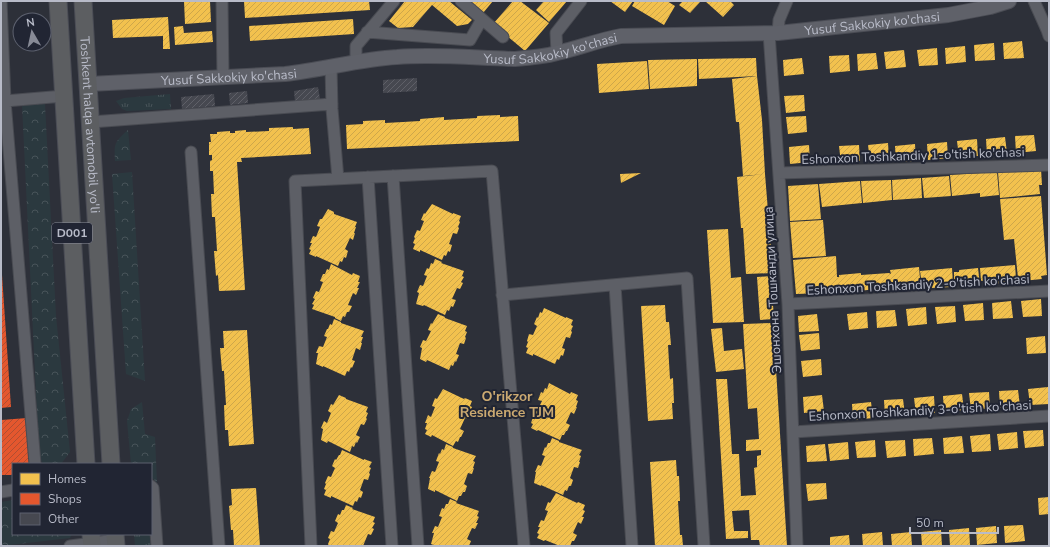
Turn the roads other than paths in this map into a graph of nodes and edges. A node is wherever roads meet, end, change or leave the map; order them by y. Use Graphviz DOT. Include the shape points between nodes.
graph roads {
  1 [pos="1,1"];
  2 [pos="58,1"];
  3 [pos="83,1"];
  4 [pos="222,1"];
  5 [pos="394,1"];
  6 [pos="460,1"];
  7 [pos="581,1"];
  8 [pos="787,1"];
  9 [pos="1010,1"];
  10 [pos="1034,1"];
  11 [pos="482,19"];
  12 [pos="367,32"];
  13 [pos="774,33"];
  14 [pos="1049,36"];
  15 [pos="503,37"];
  16 [pos="470,40"];
  17 [pos="557,53"];
  18 [pos="470,58"];
  19 [pos="356,62"];
  20 [pos="331,67"];
  21 [pos="223,77"];
  22 [pos="89,84"];
  23 [pos="64,96"];
  24 [pos="5,101"];
  25 [pos="332,104"];
  26 [pos="91,122"];
  27 [pos="191,152"];
  28 [pos="1049,165"];
  29 [pos="779,173"];
  30 [pos="393,176"];
  31 [pos="368,177"];
  32 [pos="338,179"];
  33 [pos="615,285"];
  34 [pos="1049,291"];
  35 [pos="502,295"];
  36 [pos="788,304"];
  37 [pos="102,308"];
  38 [pos="77,309"];
  39 [pos="1049,416"];
  40 [pos="793,432"];
  41 [pos="35,463"];
  42 [pos="86,463"];
  43 [pos="111,463"];
  44 [pos="152,487"];
  45 [pos="12,490"];
  46 [pos="1,492"];
  47 [pos="116,540"];
  48 [pos="92,541"];
  49 [pos="70,546"];
  50 [pos="157,546"];
  51 [pos="219,546"];
  52 [pos="311,546"];
  53 [pos="392,546"];
  54 [pos="418,546"];
  55 [pos="524,546"];
  56 [pos="632,546"];
  57 [pos="704,546"];
  58 [pos="797,546"];
  1 -- 24 [label="street"];
  2 -- 23 [label="highway, Toshkent halqa avtomobil yo'li / D001"];
  3 -- 22 [label="highway, Toshkent halqa avtomobil yo'li / D001"];
  4 -- 21 [label="street"];
  5 -- 12 [label="street"];
  6 -- 11 [label="street"];
  7 -- 17 [label="street" via="556,33"];
  8 -- 13 [label="street, Эшонхона Тошканди улица"];
  9 -- 13 [label="main road, Yusuf Sakkokiy ko'chasi" via="990,8 948,15"];
  10 -- 14 [label="street"];
  11 -- 15 [label="street"];
  11 -- 16 [label="street"];
  12 -- 16 [label="street"];
  12 -- 19 [label="street" via="356,46"];
  13 -- 17 [label="main road, Yusuf Sakkokiy ko'chasi" via="621,36"];
  13 -- 29 [label="street, Эшонхона Тошканди улица"];
  16 -- 18 [label="street"];
  17 -- 18 [label="main road, Yusuf Sakkokiy ko'chasi" via="514,59"];
  18 -- 19 [label="main road, Yusuf Sakkokiy ko'chasi" via="398,57"];
  19 -- 20 [label="main road, Yusuf Sakkokiy ko'chasi"];
  20 -- 21 [label="main road, Yusuf Sakkokiy ko'chasi" via="285,74"];
  20 -- 25 [label="street"];
  21 -- 22 [label="main road, Yusuf Sakkokiy ko'chasi"];
  22 -- 26 [label="highway, Toshkent halqa avtomobil yo'li / D001"];
  23 -- 24 [label="street"];
  23 -- 38 [label="highway, Toshkent halqa avtomobil yo'li / D001"];
  24 -- 41 [label="street"];
  25 -- 26 [label="street"];
  25 -- 32 [label="street"];
  26 -- 37 [label="highway, Toshkent halqa avtomobil yo'li / D001"];
  27 -- 51 [label="street"];
  28 -- 29 [label="street, Eshonxon Toshkandiy 1-o'tish ko'chasi"];
  29 -- 36 [label="street, Эшонхона Тошканди улица"];
  30 -- 31 [label="street"];
  30 -- 35 [label="street" via="492,171"];
  30 -- 54 [label="street"];
  31 -- 32 [label="street"];
  31 -- 53 [label="street"];
  32 -- 52 [label="street" via="295,181"];
  33 -- 35 [label="street"];
  33 -- 56 [label="street"];
  33 -- 57 [label="street" via="687,278"];
  34 -- 36 [label="street, Eshonxon Toshkandiy 2-o'tish ko'chasi"];
  35 -- 55 [label="street"];
  36 -- 40 [label="street, Эшонхона Тошканди улица"];
  37 -- 38 [label="highway"];
  37 -- 43 [label="highway, Toshkent halqa avtomobil yo'li / D001"];
  38 -- 42 [label="highway, Toshkent halqa avtomobil yo'li / D001"];
  39 -- 40 [label="street, Eshonxon Toshkandiy 3-o'tish ko'chasi"];
  40 -- 58 [label="street, Эшонхона Тошканди улица"];
  44 -- 50 [label="street"];
  45 -- 46 [label="street"];
  47 -- 48 [label="street"];
  48 -- 49 [label="street"];
}
